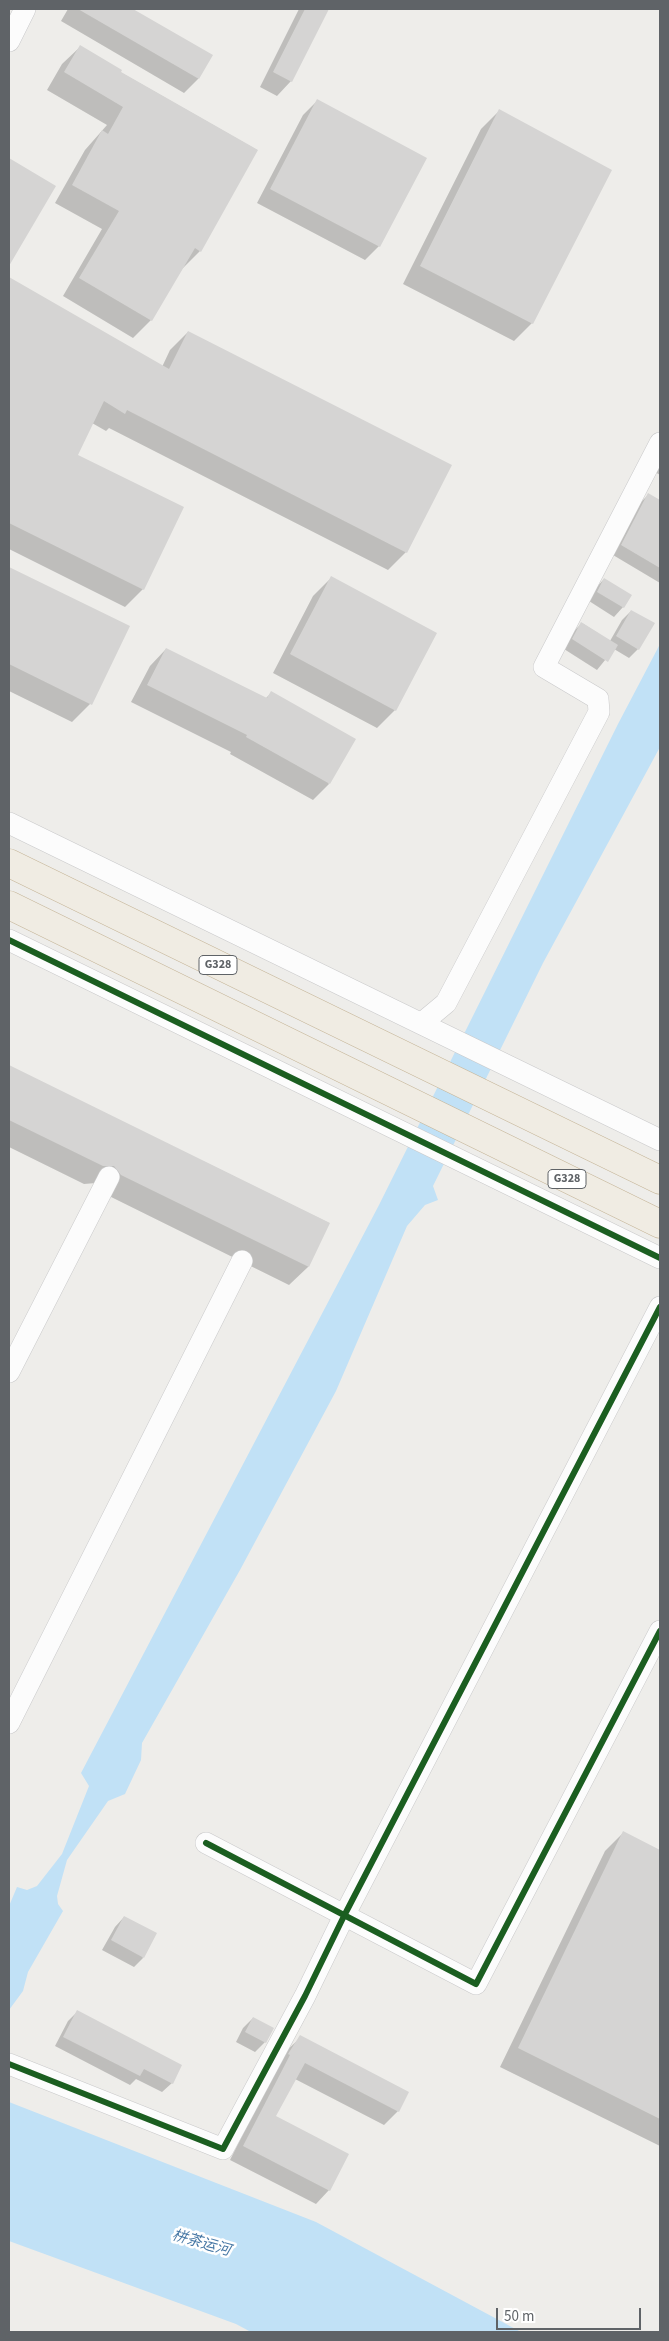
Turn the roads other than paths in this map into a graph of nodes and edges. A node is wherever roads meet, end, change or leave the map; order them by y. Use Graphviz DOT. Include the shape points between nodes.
graph roads {
  1 [pos="25,9"];
  2 [pos="9,41"];
  3 [pos="660,443"];
  4 [pos="9,823"];
  5 [pos="9,863"];
  6 [pos="9,906"];
  7 [pos="9,940"];
  8 [pos="422,1023"];
  9 [pos="660,1140"];
  10 [pos="109,1177"];
  11 [pos="660,1180"];
  12 [pos="660,1224"];
  13 [pos="660,1258"];
  14 [pos="242,1261"];
  15 [pos="660,1307"];
  16 [pos="9,1372"];
  17 [pos="660,1631"];
  18 [pos="9,1723"];
  19 [pos="206,1843"];
  20 [pos="344,1916"];
  21 [pos="9,2064"];
  1 -- 2 [label="street"];
  3 -- 8 [label="street" via="544,667 598,699 599,712 446,1003"];
  4 -- 8 [label="street"];
  5 -- 11 [label="highway, G328"];
  6 -- 12 [label="highway, G328"];
  7 -- 13 [label="street"];
  8 -- 9 [label="street"];
  10 -- 16 [label="street"];
  14 -- 18 [label="street"];
  15 -- 20 [label="street"];
  17 -- 20 [label="street" via="476,1984"];
  19 -- 20 [label="street"];
  20 -- 21 [label="street" via="223,2148"];
}
